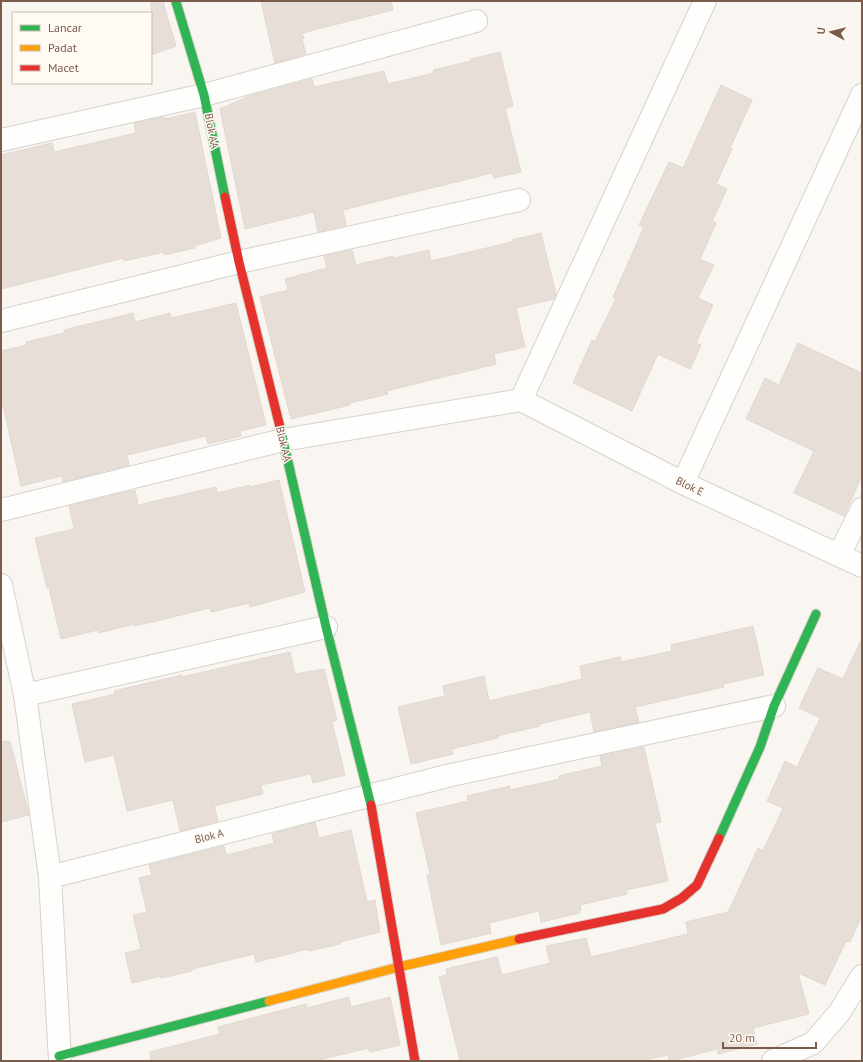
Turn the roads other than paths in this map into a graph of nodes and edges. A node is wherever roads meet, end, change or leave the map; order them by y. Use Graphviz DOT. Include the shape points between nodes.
graph roads {
  1 [pos="705,1"];
  2 [pos="176,2"];
  3 [pos="476,21"];
  4 [pos="862,94"];
  5 [pos="204,95"];
  6 [pos="1,140"];
  7 [pos="519,200"];
  8 [pos="238,262"];
  9 [pos="1,321"];
  10 [pos="521,400"];
  11 [pos="283,440"];
  12 [pos="683,483"];
  13 [pos="862,509"];
  14 [pos="1,510"];
  15 [pos="839,555"];
  16 [pos="862,566"];
  17 [pos="1,585"];
  18 [pos="816,614"];
  19 [pos="326,626"];
  20 [pos="24,695"];
  21 [pos="774,706"];
  22 [pos="369,795"];
  23 [pos="50,877"];
  24 [pos="399,967"];
  25 [pos="862,976"];
  26 [pos="60,1058"];
  27 [pos="415,1061"];
  28 [pos="773,1061"];
  1 -- 10 [label="street"];
  2 -- 5 [label="street, Blok AA"];
  3 -- 5 [label="street"];
  4 -- 12 [label="street"];
  5 -- 6 [label="street"];
  5 -- 8 [label="street, Blok AA"];
  7 -- 8 [label="street"];
  8 -- 9 [label="street"];
  8 -- 11 [label="street, Blok AA"];
  10 -- 11 [label="street"];
  10 -- 12 [label="street, Blok E"];
  11 -- 14 [label="street"];
  11 -- 19 [label="street, Blok AA"];
  12 -- 15 [label="street, Blok E"];
  13 -- 15 [label="street"];
  15 -- 16 [label="street, Blok E"];
  17 -- 20 [label="street"];
  18 -- 21 [label="street"];
  19 -- 20 [label="street"];
  19 -- 22 [label="street"];
  20 -- 23 [label="street"];
  21 -- 22 [label="street, Blok A" via="450,775"];
  21 -- 24 [label="street" via="760,747 702,876 697,885 682,898 663,909"];
  22 -- 23 [label="street, Blok A"];
  22 -- 24 [label="street"];
  23 -- 26 [label="street"];
  24 -- 26 [label="street"];
  24 -- 27 [label="street"];
  25 -- 28 [label="street" via="840,1013 813,1043"];
}
